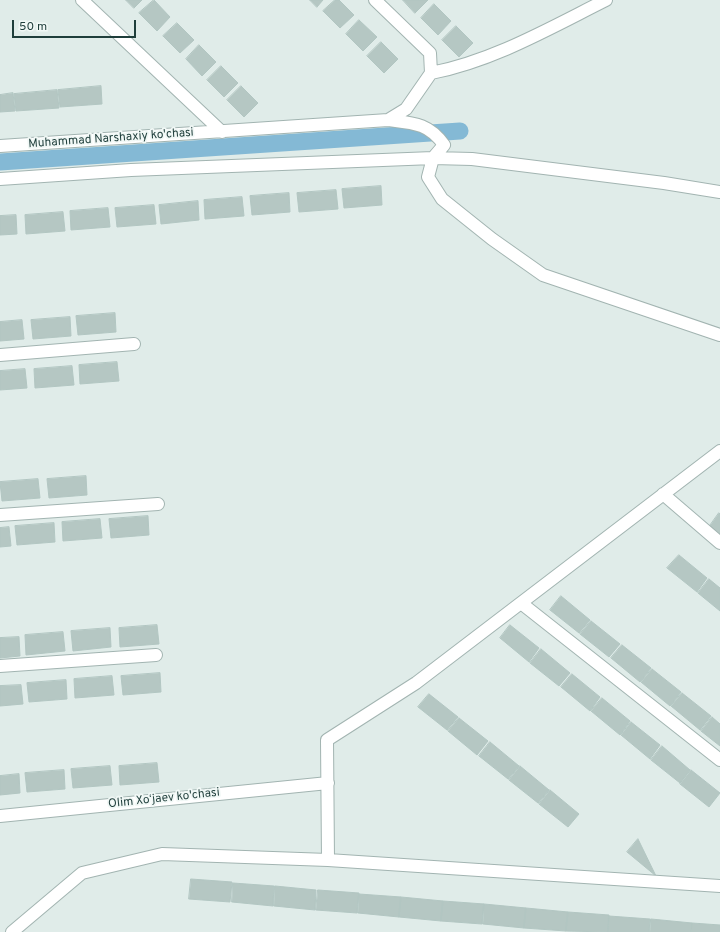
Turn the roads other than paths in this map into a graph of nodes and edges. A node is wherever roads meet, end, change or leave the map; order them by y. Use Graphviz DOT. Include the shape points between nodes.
graph roads {
  1 [pos="82,0"];
  2 [pos="375,0"];
  3 [pos="606,0"];
  4 [pos="431,73"];
  5 [pos="388,120"];
  6 [pos="222,132"];
  7 [pos="0,146"];
  8 [pos="433,158"];
  9 [pos="0,179"];
  10 [pos="720,192"];
  11 [pos="720,335"];
  12 [pos="134,344"];
  13 [pos="0,355"];
  14 [pos="720,450"];
  15 [pos="663,494"];
  16 [pos="158,504"];
  17 [pos="0,515"];
  18 [pos="720,543"];
  19 [pos="521,603"];
  20 [pos="156,655"];
  21 [pos="0,666"];
  22 [pos="720,760"];
  23 [pos="328,783"];
  24 [pos="0,816"];
  25 [pos="328,860"];
  26 [pos="720,886"];
  27 [pos="12,932"];
  1 -- 6 [label="street, Muhammad Narshaxiy ko'chasi"];
  2 -- 4 [label="street" via="430,53"];
  3 -- 4 [label="street" via="529,39 460,68"];
  4 -- 5 [label="street" via="406,109"];
  5 -- 6 [label="street, Muhammad Narshaxiy ko'chasi"];
  5 -- 8 [label="street, Muhammad Narshaxiy ko'chasi" via="420,124 436,133 444,145"];
  6 -- 7 [label="street, Muhammad Narshaxiy ko'chasi"];
  8 -- 9 [label="street" via="131,170"];
  8 -- 10 [label="street" via="472,159"];
  8 -- 11 [label="street" via="428,177 442,199 492,240 543,275"];
  12 -- 13 [label="street"];
  14 -- 15 [label="street"];
  15 -- 18 [label="street"];
  15 -- 19 [label="street"];
  16 -- 17 [label="street"];
  19 -- 22 [label="street"];
  19 -- 23 [label="street" via="416,683 328,740"];
  20 -- 21 [label="street"];
  23 -- 24 [label="street, Olim Xoʻjaev ko'chasi"];
  23 -- 25 [label="street"];
  25 -- 26 [label="street"];
  25 -- 27 [label="street" via="162,854 82,873"];
}
